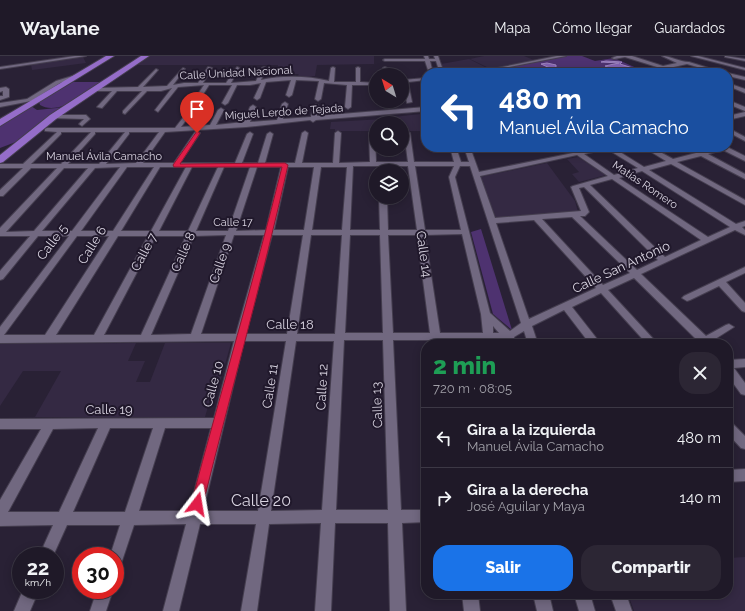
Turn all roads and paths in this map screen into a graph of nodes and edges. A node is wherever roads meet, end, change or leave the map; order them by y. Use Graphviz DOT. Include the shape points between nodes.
graph roads {
  1 [pos="78,56"];
  2 [pos="84,56"];
  3 [pos="111,56"];
  4 [pos="146,56"];
  5 [pos="524,56"];
  6 [pos="564,56"];
  7 [pos="624,56"];
  8 [pos="627,56"];
  9 [pos="664,56"];
  10 [pos="693,56"];
  11 [pos="727,56"];
  12 [pos="48,58"];
  13 [pos="426,58"];
  14 [pos="436,58"];
  15 [pos="614,58"];
  16 [pos="385,60"];
  17 [pos="745,60"];
  18 [pos="535,61"];
  19 [pos="682,63"];
  20 [pos="662,67"];
  21 [pos="0,68"];
  22 [pos="210,68"];
  23 [pos="237,68"];
  24 [pos="264,68"];
  25 [pos="333,68"];
  26 [pos="358,68"];
  27 [pos="429,68"];
  28 [pos="440,68"];
  29 [pos="499,68"];
  30 [pos="657,68"];
  31 [pos="665,68"];
  32 [pos="693,68"];
  33 [pos="706,68"];
  34 [pos="183,69"];
  35 [pos="745,69"];
  36 [pos="156,70"];
  37 [pos="413,72"];
  38 [pos="83,74"];
  39 [pos="733,76"];
  40 [pos="294,79"];
  41 [pos="415,79"];
  42 [pos="421,79"];
  43 [pos="322,80"];
  44 [pos="409,80"];
  45 [pos="745,80"];
  46 [pos="261,82"];
  47 [pos="200,84"];
  48 [pos="207,84"];
  49 [pos="228,84"];
  50 [pos="235,84"];
  51 [pos="331,84"];
  52 [pos="350,84"];
  53 [pos="358,84"];
  54 [pos="369,84"];
  55 [pos="733,84"];
  56 [pos="177,86"];
  57 [pos="733,86"];
  58 [pos="168,88"];
  59 [pos="97,89"];
  60 [pos="116,89"];
  61 [pos="139,89"];
  62 [pos="146,89"];
  63 [pos="0,90"];
  64 [pos="745,91"];
  65 [pos="289,95"];
  66 [pos="0,98"];
  67 [pos="257,98"];
  68 [pos="318,99"];
  69 [pos="195,103"];
  70 [pos="226,103"];
  71 [pos="74,104"];
  72 [pos="286,104"];
  73 [pos="733,104"];
  74 [pos="0,106"];
  75 [pos="28,106"];
  76 [pos="316,106"];
  77 [pos="348,106"];
  78 [pos="253,107"];
  79 [pos="100,108"];
  80 [pos="421,109"];
  81 [pos="745,109"];
  82 [pos="158,110"];
  83 [pos="221,110"];
  84 [pos="125,112"];
  85 [pos="189,112"];
  86 [pos="745,114"];
  87 [pos="733,116"];
  88 [pos="53,117"];
  89 [pos="313,120"];
  90 [pos="279,122"];
  91 [pos="0,123"];
  92 [pos="82,124"];
  93 [pos="246,125"];
  94 [pos="212,127"];
  95 [pos="47,130"];
  96 [pos="178,130"];
  97 [pos="162,132"];
  98 [pos="59,133"];
  99 [pos="93,133"];
  100 [pos="127,133"];
  101 [pos="197,133"];
  102 [pos="305,133"];
  103 [pos="338,133"];
  104 [pos="733,133"];
  105 [pos="250,134"];
  106 [pos="270,134"];
  107 [pos="745,139"];
  108 [pos="23,140"];
  109 [pos="409,145"];
  110 [pos="733,148"];
  111 [pos="0,151"];
  112 [pos="454,152"];
  113 [pos="468,152"];
  114 [pos="583,152"];
  115 [pos="616,152"];
  116 [pos="655,152"];
  117 [pos="699,152"];
  118 [pos="709,152"];
  119 [pos="578,153"];
  120 [pos="702,154"];
  121 [pos="373,156"];
  122 [pos="745,159"];
  123 [pos="0,160"];
  124 [pos="671,161"];
  125 [pos="369,164"];
  126 [pos="373,164"];
  127 [pos="409,164"];
  128 [pos="412,164"];
  129 [pos="445,164"];
  130 [pos="458,164"];
  131 [pos="472,164"];
  132 [pos="176,165"];
  133 [pos="190,165"];
  134 [pos="222,165"];
  135 [pos="238,165"];
  136 [pos="258,165"];
  137 [pos="285,165"];
  138 [pos="298,165"];
  139 [pos="318,165"];
  140 [pos="336,165"];
  141 [pos="350,165"];
  142 [pos="0,166"];
  143 [pos="27,166"];
  144 [pos="63,166"];
  145 [pos="97,166"];
  146 [pos="125,166"];
  147 [pos="138,166"];
  148 [pos="158,166"];
  149 [pos="643,169"];
  150 [pos="476,175"];
  151 [pos="612,176"];
  152 [pos="745,176"];
  153 [pos="452,178"];
  154 [pos="585,184"];
  155 [pos="0,194"];
  156 [pos="745,203"];
  157 [pos="383,204"];
  158 [pos="574,215"];
  159 [pos="536,218"];
  160 [pos="492,221"];
  161 [pos="745,223"];
  162 [pos="736,227"];
  163 [pos="466,232"];
  164 [pos="269,233"];
  165 [pos="308,233"];
  166 [pos="346,233"];
  167 [pos="384,233"];
  168 [pos="422,233"];
  169 [pos="745,233"];
  170 [pos="0,234"];
  171 [pos="35,234"];
  172 [pos="74,234"];
  173 [pos="115,234"];
  174 [pos="154,234"];
  175 [pos="190,234"];
  176 [pos="230,234"];
  177 [pos="708,240"];
  178 [pos="664,261"];
  179 [pos="745,270"];
  180 [pos="637,274"];
  181 [pos="0,277"];
  182 [pos="721,282"];
  183 [pos="604,290"];
  184 [pos="687,298"];
  185 [pos="566,306"];
  186 [pos="745,309"];
  187 [pos="486,314"];
  188 [pos="527,324"];
  189 [pos="729,327"];
  190 [pos="0,334"];
  191 [pos="240,337"];
  192 [pos="339,337"];
  193 [pos="388,337"];
  194 [pos="144,338"];
  195 [pos="195,338"];
  196 [pos="291,338"];
  197 [pos="0,339"];
  198 [pos="48,339"];
  199 [pos="97,339"];
  200 [pos="421,339"];
  201 [pos="436,339"];
  202 [pos="489,339"];
  203 [pos="509,339"];
  204 [pos="511,339"];
  205 [pos="532,339"];
  206 [pos="592,339"];
  207 [pos="648,339"];
  208 [pos="704,339"];
  209 [pos="711,339"];
  210 [pos="745,363"];
  211 [pos="733,364"];
  212 [pos="733,375"];
  213 [pos="745,391"];
  214 [pos="50,423"];
  215 [pos="106,423"];
  216 [pos="161,423"];
  217 [pos="218,423"];
  218 [pos="0,424"];
  219 [pos="733,431"];
  220 [pos="745,444"];
  221 [pos="745,475"];
  222 [pos="733,476"];
  223 [pos="0,513"];
  224 [pos="329,516"];
  225 [pos="395,516"];
  226 [pos="421,516"];
  227 [pos="194,517"];
  228 [pos="264,517"];
  229 [pos="0,518"];
  230 [pos="63,518"];
  231 [pos="130,518"];
  232 [pos="50,547"];
  233 [pos="120,547"];
  234 [pos="27,599"];
  235 [pos="102,599"];
  236 [pos="471,599"];
  237 [pos="542,599"];
  238 [pos="583,599"];
  239 [pos="620,599"];
  240 [pos="22,611"];
  241 [pos="98,611"];
  242 [pos="171,611"];
  243 [pos="249,611"];
  244 [pos="323,611"];
  245 [pos="398,611"];
  246 [pos="472,611"];
  247 [pos="545,611"];
  248 [pos="587,611"];
  249 [pos="624,611"];
  1 -- 2 [label="street"];
  1 -- 12 [label="street"];
  3 -- 38 [label="highway"];
  4 -- 59 [label="highway"];
  5 -- 18 [label="street"];
  6 -- 18 [label="street"];
  7 -- 15 [label="street"];
  8 -- 20 [label="street"];
  9 -- 19 [label="street"];
  10 -- 35 [label="street"];
  11 -- 17 [label="street"];
  12 -- 21 [label="street"];
  13 -- 14 [label="street"];
  13 -- 16 [label="street"];
  13 -- 27 [label="street"];
  14 -- 28 [label="street"];
  18 -- 29 [label="street"];
  19 -- 20 [label="street"];
  19 -- 32 [label="street"];
  19 -- 33 [label="street"];
  20 -- 30 [label="street"];
  20 -- 31 [label="street"];
  22 -- 47 [label="street"];
  23 -- 49 [label="street"];
  24 -- 46 [label="street"];
  25 -- 51 [label="street"];
  26 -- 53 [label="street"];
  34 -- 58 [label="street"];
  36 -- 61 [label="street"];
  37 -- 41 [label="street"];
  38 -- 74 [label="street" via="58,82 29,100"];
  38 -- 75 [label="highway"];
  39 -- 45 [label="street"];
  40 -- 43 [label="street, Calle Unidad Nacional"];
  40 -- 46 [label="street, Calle Unidad Nacional"];
  40 -- 65 [label="street"];
  41 -- 42 [label="street"];
  41 -- 44 [label="street"];
  43 -- 51 [label="street, Calle Unidad Nacional"];
  43 -- 68 [label="street"];
  45 -- 55 [label="street"];
  46 -- 50 [label="street, Calle Unidad Nacional"];
  46 -- 67 [label="street"];
  47 -- 48 [label="street, Calle Unidad Nacional"];
  47 -- 56 [label="street, Calle Unidad Nacional"];
  48 -- 49 [label="street, Calle Unidad Nacional"];
  48 -- 69 [label="street"];
  49 -- 50 [label="street, Calle Unidad Nacional"];
  50 -- 70 [label="street"];
  51 -- 52 [label="street, Calle Unidad Nacional"];
  52 -- 53 [label="street, Calle Unidad Nacional"];
  52 -- 77 [label="street"];
  53 -- 54 [label="street, Calle Unidad Nacional"];
  56 -- 58 [label="street, Calle Unidad Nacional"];
  56 -- 82 [label="street"];
  57 -- 64 [label="street"];
  58 -- 62 [label="street, Calle Unidad Nacional"];
  59 -- 60 [label="street, Calle Unidad Nacional"];
  59 -- 71 [label="highway"];
  60 -- 61 [label="street, Calle Unidad Nacional"];
  60 -- 79 [label="street"];
  61 -- 62 [label="street, Calle Unidad Nacional"];
  62 -- 84 [label="street"];
  63 -- 66 [label="street" via="6,89 6,97"];
  71 -- 75 [label="highway" via="44,109"];
  71 -- 88 [label="highway"];
  72 -- 90 [label="street"];
  73 -- 81 [label="street"];
  74 -- 75 [label="street"];
  75 -- 91 [label="highway"];
  76 -- 89 [label="street"];
  78 -- 93 [label="street"];
  80 -- 89 [label="street, Miguel Lerdo de Tejada"];
  83 -- 94 [label="street"];
  85 -- 96 [label="street"];
  86 -- 87 [label="street"];
  88 -- 92 [label="street" via="86,117"];
  88 -- 108 [label="highway"];
  89 -- 90 [label="street, Miguel Lerdo de Tejada"];
  90 -- 93 [label="street, Miguel Lerdo de Tejada"];
  93 -- 94 [label="street, Miguel Lerdo de Tejada"];
  94 -- 96 [label="street, Miguel Lerdo de Tejada"];
  95 -- 96 [label="street, Miguel Lerdo de Tejada"];
  97 -- 147 [label="street"];
  98 -- 143 [label="street"];
  99 -- 144 [label="street"];
  100 -- 145 [label="street"];
  101 -- 132 [label="street"];
  102 -- 138 [label="street"];
  103 -- 140 [label="street"];
  104 -- 107 [label="street"];
  105 -- 135 [label="street"];
  106 -- 136 [label="street, Calle 9"];
  108 -- 111 [label="highway"];
  108 -- 123 [label="highway"];
  109 -- 128 [label="street, Calle 14"];
  110 -- 122 [label="street"];
  112 -- 130 [label="street"];
  113 -- 131 [label="street"];
  114 -- 119 [label="street"];
  115 -- 149 [label="street"];
  116 -- 124 [label="street"];
  117 -- 120 [label="street"];
  118 -- 120 [label="street"];
  119 -- 150 [label="street"];
  119 -- 151 [label="street, Matías Romero"];
  120 -- 124 [label="street"];
  120 -- 152 [label="street"];
  121 -- 126 [label="street"];
  124 -- 149 [label="street"];
  124 -- 156 [label="street"];
  125 -- 141 [label="street, Manuel Ávila Camacho"];
  127 -- 128 [label="street, Manuel Ávila Camacho"];
  128 -- 129 [label="street, Manuel Ávila Camacho"];
  128 -- 168 [label="street, Calle 14"];
  129 -- 130 [label="street, Manuel Ávila Camacho"];
  129 -- 153 [label="street"];
  130 -- 131 [label="street, Manuel Ávila Camacho"];
  130 -- 153 [label="street"];
  131 -- 150 [label="street"];
  132 -- 133 [label="street, Manuel Ávila Camacho"];
  132 -- 148 [label="street, Manuel Ávila Camacho"];
  133 -- 134 [label="street, Manuel Ávila Camacho"];
  133 -- 174 [label="street, Calle 7"];
  134 -- 135 [label="street, Manuel Ávila Camacho"];
  134 -- 175 [label="street, Calle 8"];
  135 -- 136 [label="street, Manuel Ávila Camacho"];
  136 -- 137 [label="street, Manuel Ávila Camacho"];
  136 -- 176 [label="street, Calle 9"];
  137 -- 138 [label="street, Manuel Ávila Camacho"];
  137 -- 164 [label="street, Calle 10"];
  138 -- 139 [label="street, Manuel Ávila Camacho"];
  139 -- 140 [label="street, Manuel Ávila Camacho"];
  139 -- 165 [label="street, Calle 11"];
  140 -- 141 [label="street, Manuel Ávila Camacho"];
  141 -- 166 [label="street, Calle 12"];
  142 -- 143 [label="street, Manuel Ávila Camacho"];
  143 -- 144 [label="street, Manuel Ávila Camacho"];
  143 -- 155 [label="street"];
  144 -- 145 [label="street, Manuel Ávila Camacho"];
  144 -- 170 [label="street"];
  145 -- 146 [label="street, Manuel Ávila Camacho"];
  145 -- 171 [label="street"];
  146 -- 147 [label="street, Manuel Ávila Camacho"];
  146 -- 172 [label="street, Calle 5"];
  147 -- 148 [label="street, Manuel Ávila Camacho"];
  148 -- 173 [label="street, Calle 6"];
  149 -- 151 [label="street"];
  149 -- 162 [label="street"];
  150 -- 160 [label="street"];
  151 -- 154 [label="street"];
  151 -- 177 [label="street, Matías Romero"];
  153 -- 163 [label="street"];
  154 -- 158 [label="street" via="574,188 585,212"];
  154 -- 178 [label="street"];
  157 -- 167 [label="street, Calle 13"];
  158 -- 159 [label="street"];
  158 -- 180 [label="street"];
  159 -- 160 [label="street"];
  159 -- 183 [label="street"];
  160 -- 188 [label="street"];
  161 -- 162 [label="street, Calle San Antonio"];
  162 -- 169 [label="street"];
  162 -- 177 [label="street, Calle San Antonio"];
  163 -- 168 [label="street, Calle 17"];
  163 -- 187 [label="street"];
  164 -- 165 [label="street, Calle 17"];
  164 -- 176 [label="street, Calle 17"];
  164 -- 191 [label="street, Calle 10"];
  165 -- 166 [label="street, Calle 17"];
  165 -- 196 [label="street, Calle 11"];
  166 -- 167 [label="street, Calle 17"];
  166 -- 192 [label="street, Calle 12"];
  167 -- 168 [label="street, Calle 17"];
  167 -- 193 [label="street, Calle 13"];
  168 -- 201 [label="street, Calle 14"];
  170 -- 171 [label="street, Calle 17"];
  171 -- 172 [label="street, Calle 17"];
  171 -- 181 [label="street"];
  172 -- 173 [label="street, Calle 17"];
  172 -- 190 [label="street, Calle 5"];
  173 -- 174 [label="street, Calle 17"];
  173 -- 198 [label="street, Calle 6"];
  174 -- 175 [label="street, Calle 17"];
  174 -- 199 [label="street, Calle 7"];
  175 -- 176 [label="street, Calle 17"];
  175 -- 194 [label="street, Calle 8"];
  176 -- 195 [label="street, Calle 9"];
  177 -- 178 [label="street, Calle San Antonio"];
  178 -- 180 [label="street, Calle San Antonio"];
  179 -- 182 [label="street"];
  180 -- 183 [label="street, Calle San Antonio"];
  180 -- 208 [label="street"];
  182 -- 184 [label="street"];
  182 -- 186 [label="street"];
  183 -- 185 [label="street, Calle San Antonio"];
  183 -- 207 [label="street"];
  185 -- 188 [label="street, Calle San Antonio"];
  185 -- 206 [label="street"];
  187 -- 202 [label="street"];
  187 -- 203 [label="street"];
  188 -- 204 [label="street, Calle San Antonio"];
  188 -- 205 [label="street"];
  189 -- 209 [label="street"];
  191 -- 195 [label="street, Calle 18"];
  191 -- 196 [label="street, Calle 18"];
  191 -- 217 [label="street, Calle 10"];
  192 -- 193 [label="street, Calle 18"];
  192 -- 196 [label="street, Calle 18"];
  192 -- 224 [label="street, Calle 12"];
  193 -- 200 [label="street, Calle 18"];
  193 -- 225 [label="street, Calle 13"];
  194 -- 195 [label="street, Calle 18"];
  194 -- 199 [label="street, Calle 18"];
  196 -- 228 [label="street, Calle 11"];
  197 -- 198 [label="street, Calle 18"];
  198 -- 199 [label="street, Calle 18"];
  210 -- 211 [label="street"];
  212 -- 213 [label="street"];
  214 -- 215 [label="street, Calle 19"];
  214 -- 218 [label="street, Calle 19"];
  214 -- 223 [label="street"];
  215 -- 216 [label="street, Calle 19"];
  215 -- 230 [label="street"];
  216 -- 217 [label="street, Calle 19"];
  216 -- 231 [label="street"];
  217 -- 227 [label="street, Calle 10"];
  219 -- 220 [label="street"];
  221 -- 222 [label="street"];
  224 -- 225 [label="street, Calle 20"];
  224 -- 228 [label="street, Calle 20"];
  224 -- 244 [label="street, Calle 12"];
  225 -- 226 [label="street, Calle 20"];
  225 -- 245 [label="street, Calle 13"];
  227 -- 228 [label="street, Calle 20"];
  227 -- 231 [label="street, Calle 20"];
  227 -- 242 [label="street, Calle 10"];
  228 -- 243 [label="street, Calle 11"];
  229 -- 230 [label="street, Calle 20"];
  230 -- 231 [label="street, Calle 20"];
  230 -- 232 [label="street"];
  231 -- 233 [label="street"];
  234 -- 240 [label="street"];
  235 -- 241 [label="street"];
  236 -- 246 [label="street"];
  237 -- 247 [label="street"];
  238 -- 248 [label="street"];
  239 -- 249 [label="street"];
}
